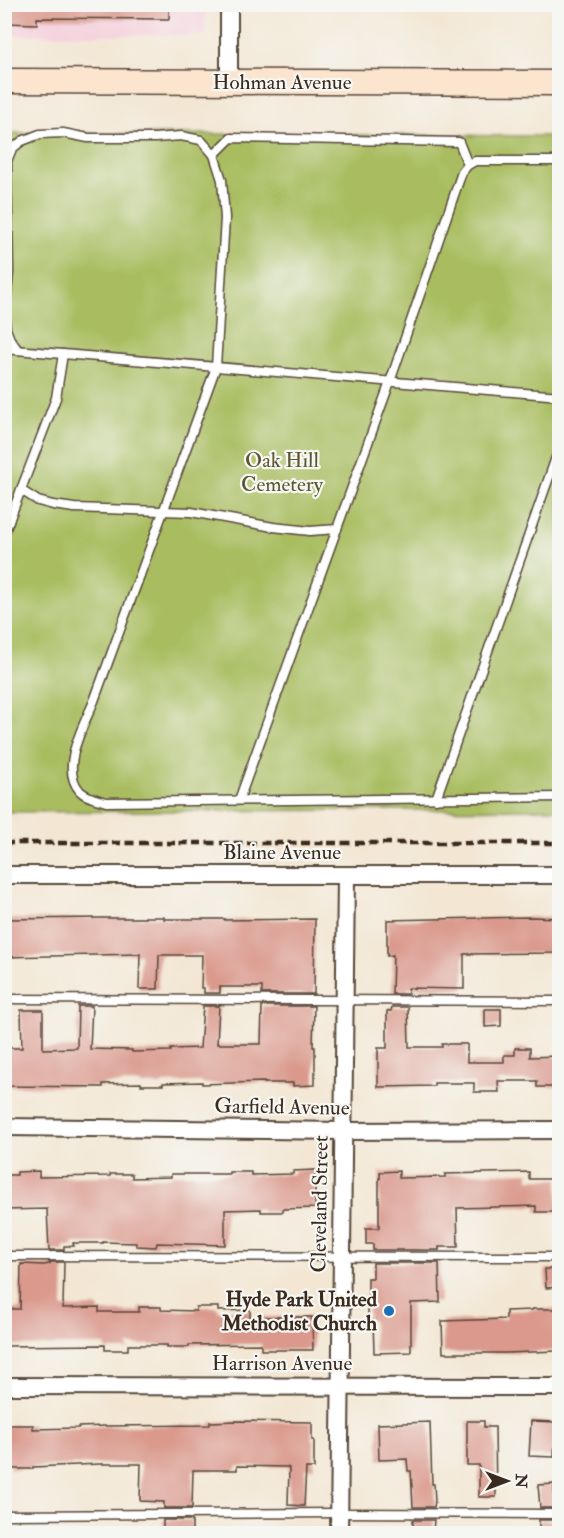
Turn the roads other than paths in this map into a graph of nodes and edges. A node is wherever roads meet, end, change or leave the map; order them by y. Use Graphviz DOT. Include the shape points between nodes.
graph roads {
  1 [pos="230,4"];
  2 [pos="4,81"];
  3 [pos="229,82"];
  4 [pos="560,83"];
  5 [pos="214,155"];
  6 [pos="560,161"];
  7 [pos="468,165"];
  8 [pos="4,349"];
  9 [pos="18,350"];
  10 [pos="63,354"];
  11 [pos="216,367"];
  12 [pos="390,382"];
  13 [pos="560,396"];
  14 [pos="560,446"];
  15 [pos="21,490"];
  16 [pos="164,510"];
  17 [pos="337,530"];
  18 [pos="4,534"];
  19 [pos="560,797"];
  20 [pos="436,799"];
  21 [pos="239,800"];
  22 [pos="4,875"];
  23 [pos="346,875"];
  24 [pos="560,875"];
  25 [pos="4,999"];
  26 [pos="345,1000"];
  27 [pos="560,1001"];
  28 [pos="4,1127"];
  29 [pos="560,1130"];
  30 [pos="344,1131"];
  31 [pos="4,1256"];
  32 [pos="342,1257"];
  33 [pos="560,1257"];
  34 [pos="4,1386"];
  35 [pos="341,1386"];
  36 [pos="560,1387"];
  37 [pos="340,1513"];
  38 [pos="560,1514"];
  39 [pos="4,1515"];
  40 [pos="339,1533"];
  1 -- 3 [label="street"];
  2 -- 3 [label="main road, Hohman Avenue"];
  3 -- 4 [label="main road, Hohman Avenue"];
  5 -- 7 [label="lane" via="231,138 459,142"];
  5 -- 9 [label="lane" via="201,140 181,136 88,138 40,134 12,149 7,161 9,272 5,316 6,329"];
  5 -- 11 [label="lane" via="222,180 225,218"];
  6 -- 7 [label="lane" via="476,161"];
  7 -- 12 [label="lane" via="462,172"];
  8 -- 9 [label="lane"];
  9 -- 10 [label="lane"];
  10 -- 11 [label="lane"];
  10 -- 15 [label="lane" via="56,398"];
  11 -- 12 [label="lane"];
  11 -- 16 [label="lane"];
  12 -- 13 [label="lane"];
  12 -- 17 [label="lane"];
  14 -- 20 [label="lane"];
  15 -- 16 [label="lane" via="38,501 74,508"];
  15 -- 18 [label="lane"];
  16 -- 17 [label="lane" via="273,527"];
  16 -- 21 [label="lane" via="73,754 73,777 79,790 106,802"];
  17 -- 21 [label="lane"];
  19 -- 20 [label="lane"];
  20 -- 21 [label="lane"];
  22 -- 23 [label="street, Blaine Avenue"];
  23 -- 24 [label="street, Blaine Avenue"];
  23 -- 26 [label="street, Cleveland Street"];
  25 -- 26 [label="lane"];
  26 -- 27 [label="lane"];
  26 -- 30 [label="street, Cleveland Street"];
  28 -- 30 [label="street, Garfield Avenue"];
  29 -- 30 [label="street, Garfield Avenue"];
  30 -- 32 [label="street, Cleveland Street"];
  31 -- 32 [label="lane"];
  32 -- 33 [label="lane"];
  32 -- 35 [label="street, Cleveland Street"];
  34 -- 35 [label="street, Harrison Avenue"];
  35 -- 36 [label="street, Harrison Avenue"];
  35 -- 37 [label="street, Cleveland Street"];
  37 -- 38 [label="lane"];
  37 -- 39 [label="lane"];
  37 -- 40 [label="street, Cleveland Street"];
}
